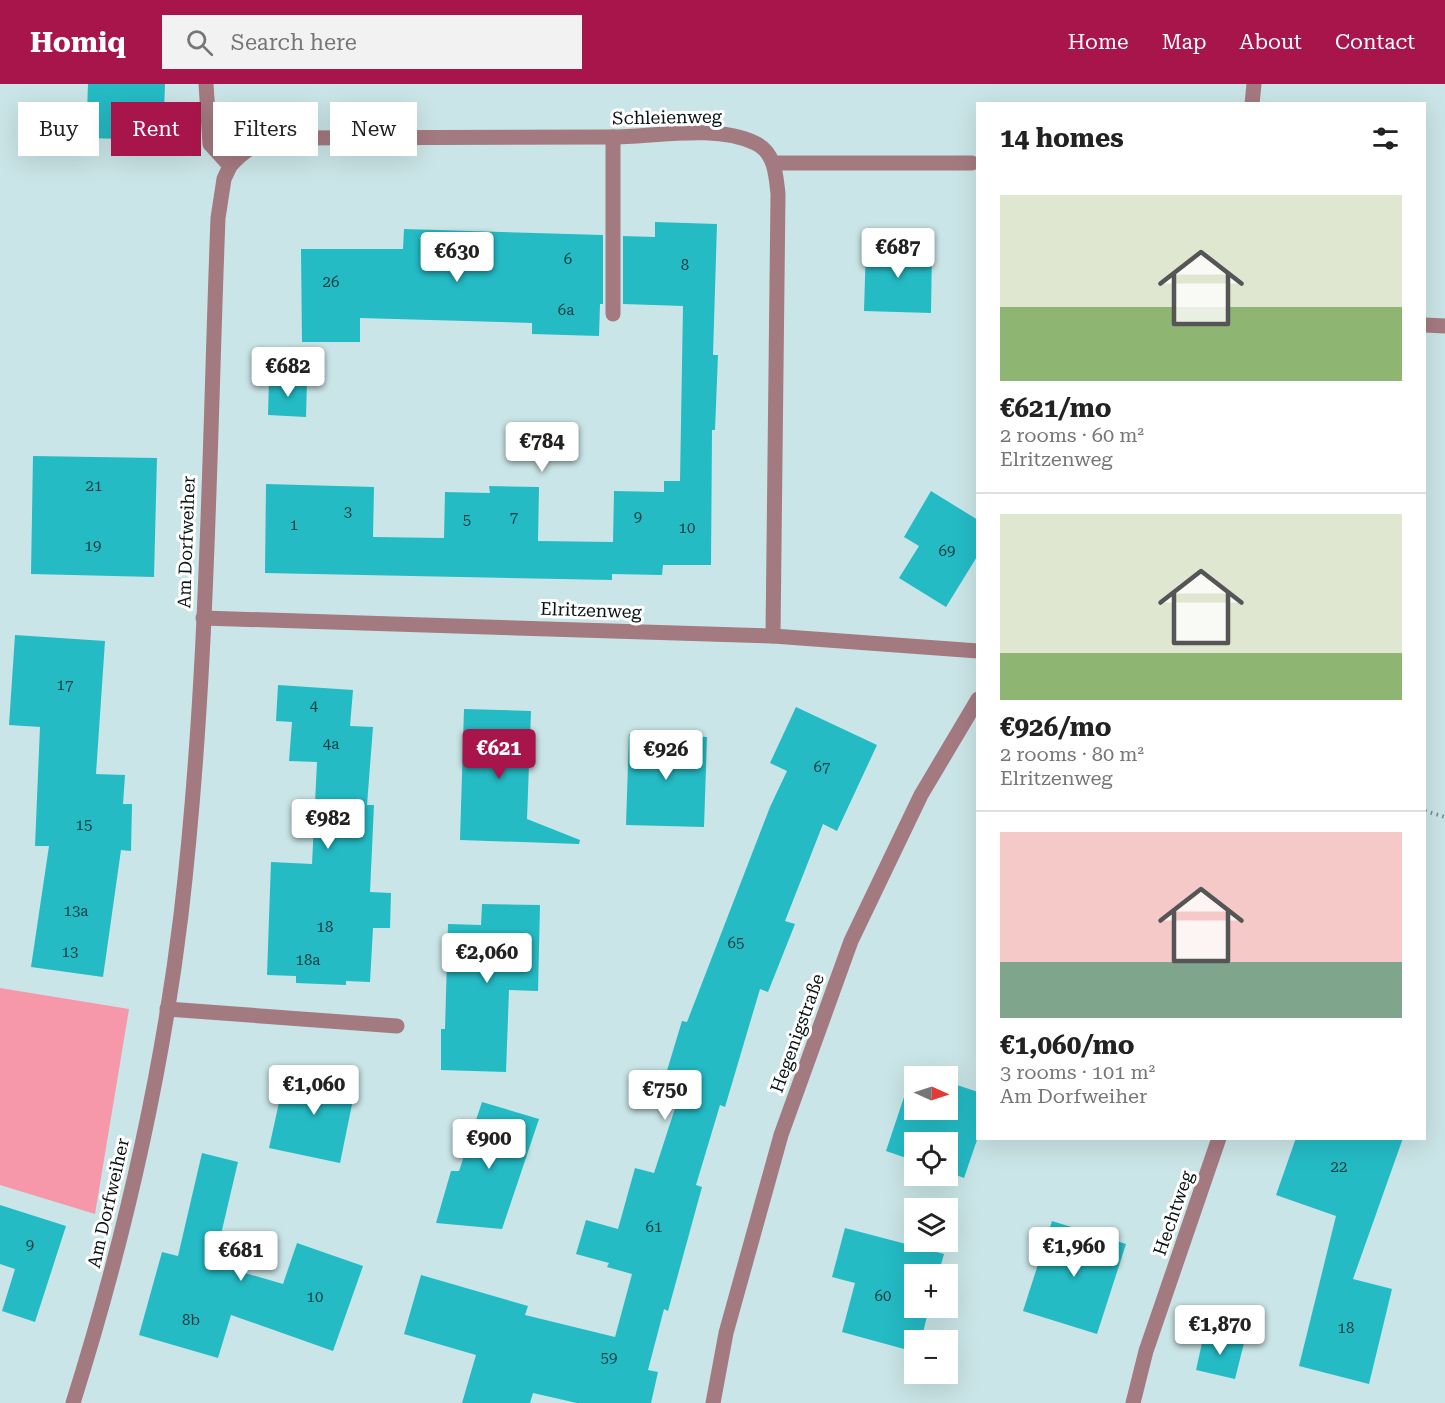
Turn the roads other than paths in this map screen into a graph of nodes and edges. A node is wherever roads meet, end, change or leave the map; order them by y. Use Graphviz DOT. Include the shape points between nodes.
graph roads {
  1 [pos="206,84"];
  2 [pos="1254,84"];
  3 [pos="1252,102"];
  4 [pos="613,137"];
  5 [pos="773,163"];
  6 [pos="972,163"];
  7 [pos="230,166"];
  8 [pos="614,314"];
  9 [pos="1426,325"];
  10 [pos="1445,326"];
  11 [pos="203,618"];
  12 [pos="774,636"];
  13 [pos="976,651"];
  14 [pos="976,702"];
  15 [pos="167,1010"];
  16 [pos="397,1026"];
  17 [pos="1218,1140"];
  18 [pos="73,1403"];
  19 [pos="713,1403"];
  20 [pos="1133,1403"];
  1 -- 7 [label="street" via="210,144"];
  2 -- 3 [label="street"];
  4 -- 5 [label="street, Schleienweg" via="719,134 757,143 767,150"];
  4 -- 7 [label="street, Schleienweg" via="282,138 249,147"];
  4 -- 8 [label="street"];
  5 -- 6 [label="street"];
  5 -- 12 [label="street" via="778,194"];
  7 -- 11 [label="street, Am Dorfweiher" via="218,218"];
  9 -- 10 [label="street"];
  11 -- 12 [label="street, Elritzenweg"];
  11 -- 15 [label="street, Am Dorfweiher" via="190,824"];
  12 -- 13 [label="street, Elritzenweg"];
  14 -- 19 [label="street, Hegenigstraße" via="921,795 851,941 781,1135 726,1334"];
  15 -- 16 [label="street"];
  15 -- 18 [label="street, Am Dorfweiher" via="134,1187"];
  17 -- 20 [label="street, Hechtweg" via="1146,1352"];
}
